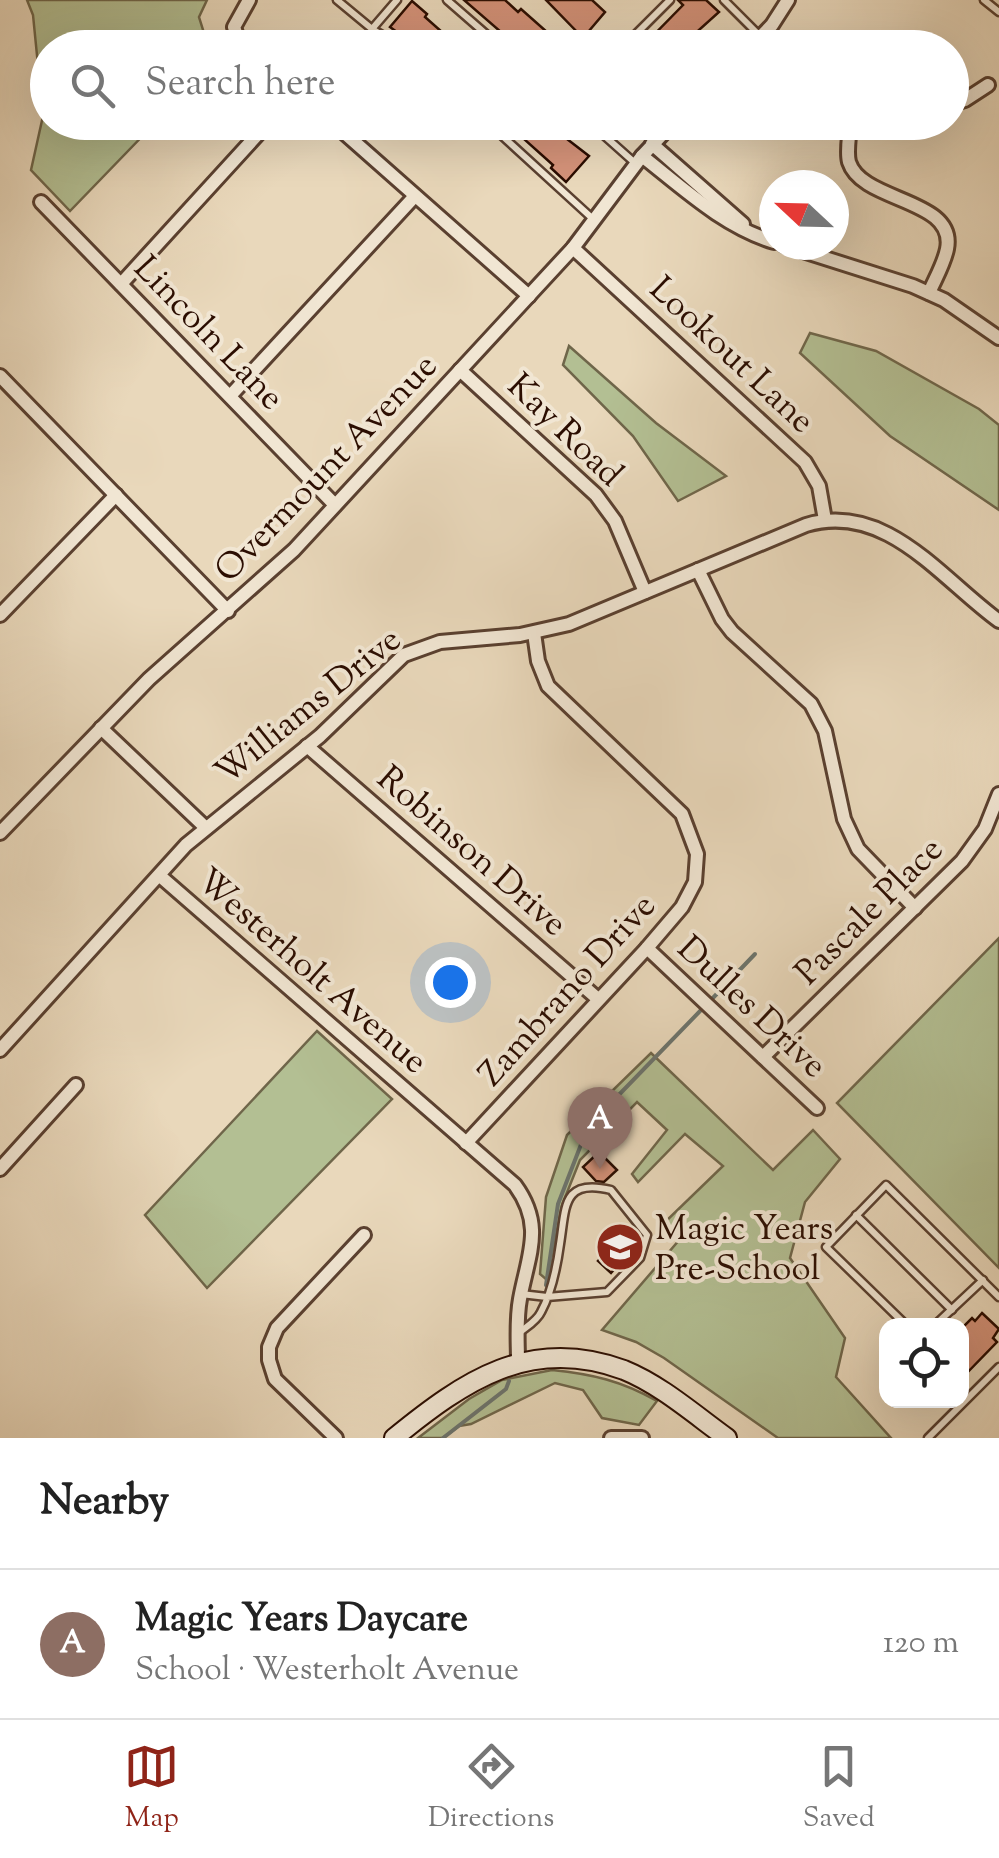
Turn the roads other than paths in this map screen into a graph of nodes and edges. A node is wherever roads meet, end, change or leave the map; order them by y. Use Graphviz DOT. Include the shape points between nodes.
graph roads {
  1 [pos="249,0"];
  2 [pos="337,0"];
  3 [pos="397,0"];
  4 [pos="447,0"];
  5 [pos="670,0"];
  6 [pos="724,0"];
  7 [pos="788,0"];
  8 [pos="984,0"];
  9 [pos="999,12"];
  10 [pos="372,29"];
  11 [pos="235,30"];
  12 [pos="481,30"];
  13 [pos="640,30"];
  14 [pos="754,30"];
  15 [pos="766,30"];
  16 [pos="988,84"];
  17 [pos="969,97"];
  18 [pos="253,140"];
  19 [pos="352,140"];
  20 [pos="507,140"];
  21 [pos="613,140"];
  22 [pos="656,140"];
  23 [pos="850,140"];
  24 [pos="652,144"];
  25 [pos="639,160"];
  26 [pos="415,196"];
  27 [pos="41,202"];
  28 [pos="594,220"];
  29 [pos="756,236"];
  30 [pos="759,237"];
  31 [pos="573,248"];
  32 [pos="829,260"];
  33 [pos="121,284"];
  34 [pos="929,293"];
  35 [pos="529,296"];
  36 [pos="999,338"];
  37 [pos="460,370"];
  38 [pos="3,384"];
  39 [pos="232,396"];
  40 [pos="116,495"];
  41 [pos="335,505"];
  42 [pos="825,520"];
  43 [pos="698,570"];
  44 [pos="645,592"];
  45 [pos="228,611"];
  46 [pos="0,615"];
  47 [pos="999,621"];
  48 [pos="534,633"];
  49 [pos="101,728"];
  50 [pos="308,746"];
  51 [pos="999,794"];
  52 [pos="206,828"];
  53 [pos="0,833"];
  54 [pos="160,876"];
  55 [pos="916,908"];
  56 [pos="648,948"];
  57 [pos="598,999"];
  58 [pos="0,1050"];
  59 [pos="763,1057"];
  60 [pos="76,1085"];
  61 [pos="817,1108"];
  62 [pos="466,1143"];
  63 [pos="0,1169"];
  64 [pos="856,1215"];
  65 [pos="364,1235"];
  66 [pos="982,1280"];
  67 [pos="521,1294"];
  68 [pos="546,1296"];
  69 [pos="999,1297"];
  70 [pos="952,1310"];
  71 [pos="899,1318"];
  72 [pos="943,1318"];
  73 [pos="518,1334"];
  74 [pos="518,1363"];
  75 [pos="999,1366"];
  76 [pos="336,1438"];
  77 [pos="394,1438"];
  78 [pos="611,1438"];
  79 [pos="642,1438"];
  80 [pos="727,1438"];
  81 [pos="928,1438"];
  1 -- 11 [label="street"];
  2 -- 10 [label="lane"];
  3 -- 10 [label="lane"];
  4 -- 12 [label="lane"];
  5 -- 13 [label="lane"];
  6 -- 14 [label="lane"];
  7 -- 15 [label="street"];
  8 -- 9 [label="lane"];
  16 -- 17 [label="street"];
  18 -- 33 [label="street"];
  19 -- 26 [label="street"];
  20 -- 28 [label="lane"];
  21 -- 25 [label="lane"];
  22 -- 24 [label="street, Overmount Avenue"];
  23 -- 34 [label="street" via="849,161 860,178 931,213 946,231 948,248"];
  24 -- 25 [label="street, Overmount Avenue"];
  24 -- 29 [label="street"];
  25 -- 28 [label="street, Overmount Avenue"];
  25 -- 29 [label="street"];
  26 -- 35 [label="street"];
  26 -- 39 [label="street"];
  27 -- 33 [label="street, Lincoln Lane"];
  28 -- 31 [label="street, Overmount Avenue"];
  29 -- 30 [label="street"];
  31 -- 35 [label="street, Overmount Avenue"];
  31 -- 42 [label="street, Lookout Lane" via="804,462 819,486"];
  32 -- 34 [label="street"];
  33 -- 39 [label="street, Lincoln Lane"];
  34 -- 36 [label="street"];
  35 -- 37 [label="street, Overmount Avenue"];
  37 -- 41 [label="street, Overmount Avenue"];
  37 -- 44 [label="street, Kay Road" via="596,495 615,521"];
  38 -- 40 [label="street"];
  39 -- 41 [label="street, Lincoln Lane"];
  40 -- 45 [label="street"];
  40 -- 46 [label="street"];
  41 -- 45 [label="street, Overmount Avenue"];
  42 -- 43 [label="street, Williams Drive"];
  42 -- 47 [label="street" via="883,530"];
  43 -- 44 [label="street, Williams Drive"];
  43 -- 55 [label="street" via="732,632 811,704 858,849"];
  44 -- 48 [label="street, Williams Drive"];
  45 -- 49 [label="street, Overmount Avenue"];
  48 -- 50 [label="street, Williams Drive" via="440,642 404,655"];
  48 -- 56 [label="street, Zambrano Drive" via="548,686 689,825 696,882"];
  49 -- 52 [label="street"];
  49 -- 53 [label="street, Overmount Avenue"];
  50 -- 52 [label="street, Williams Drive"];
  50 -- 57 [label="street, Robinson Drive"];
  51 -- 55 [label="street, Pascale Place" via="976,844"];
  52 -- 54 [label="street, Williams Drive"];
  54 -- 58 [label="street, Williams Drive"];
  54 -- 62 [label="street, Westerholt Avenue"];
  55 -- 59 [label="street, Pascale Place"];
  56 -- 57 [label="street, Zambrano Drive"];
  56 -- 59 [label="street, Dulles Drive"];
  57 -- 62 [label="street, Zambrano Drive"];
  59 -- 61 [label="street, Dulles Drive"];
  60 -- 63 [label="street"];
  62 -- 67 [label="street, Westerholt Avenue" via="515,1186 531,1210 533,1238"];
  64 -- 66 [label="lane" via="886,1185"];
  64 -- 70 [label="lane"];
  64 -- 71 [label="lane" via="826,1247"];
  65 -- 76 [label="street" via="277,1328 269,1347 275,1379"];
  66 -- 69 [label="lane"];
  66 -- 70 [label="lane"];
  67 -- 68 [label="lane"];
  67 -- 73 [label="street, Westerholt Avenue"];
  68 -- 68 [label="lane" via="566,1202 585,1187 612,1190 648,1235 640,1258 607,1292"];
  68 -- 73 [label="lane" via="539,1316"];
  70 -- 72 [label="lane"];
  73 -- 74 [label="street, Westerholt Avenue"];
  74 -- 77 [label="street" via="464,1384"];
  74 -- 80 [label="street" via="550,1358 626,1371"];
  75 -- 81 [label="lane"];
  78 -- 79 [label="street"];
}
